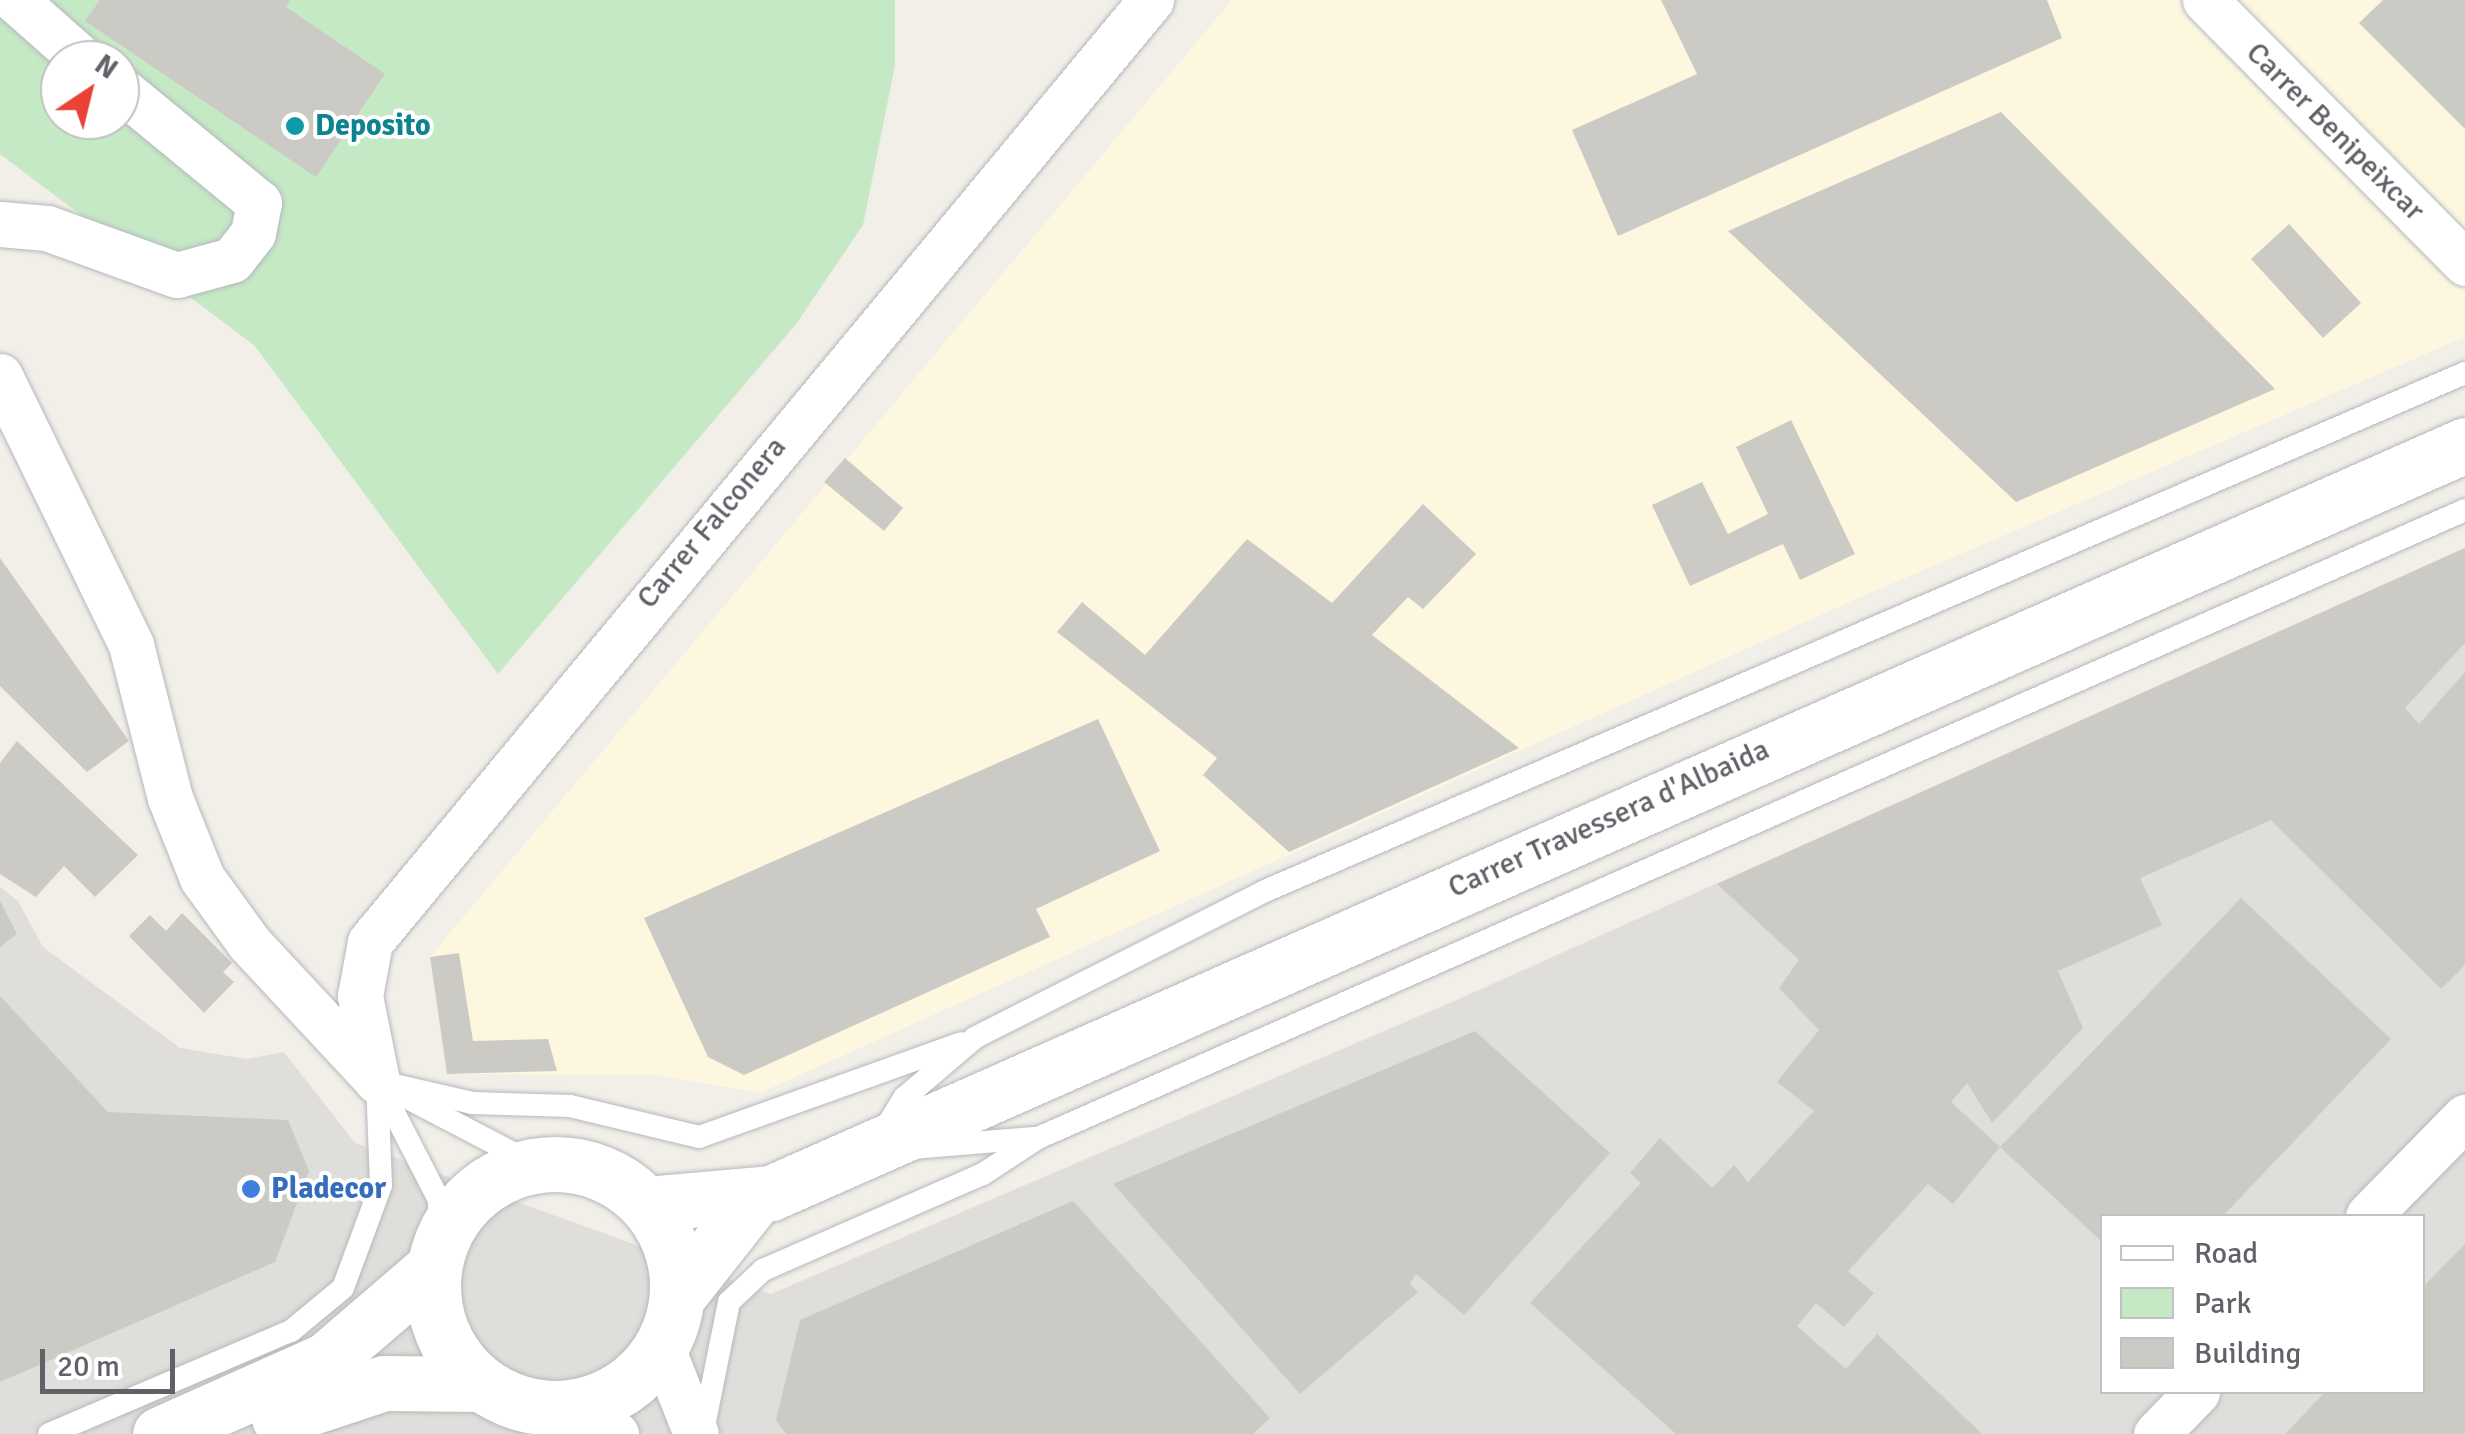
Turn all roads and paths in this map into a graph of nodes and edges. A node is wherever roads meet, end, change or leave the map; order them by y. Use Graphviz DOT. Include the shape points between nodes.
graph roads {
  1 [pos="15,0"];
  2 [pos="1150,0"];
  3 [pos="2205,0"];
  4 [pos="60,40"];
  5 [pos="140,105"];
  6 [pos="0,224"];
  7 [pos="2465,264"];
  8 [pos="2465,373"];
  9 [pos="0,376"];
  10 [pos="2465,445"];
  11 [pos="2465,510"];
  12 [pos="976,1037"];
  13 [pos="378,1080"];
  14 [pos="2465,1117"];
  15 [pos="1038,1138"];
  16 [pos="876,1144"];
  17 [pos="536,1164"];
  18 [pos="755,1198"];
  19 [pos="646,1204"];
  20 [pos="2370,1214"];
  21 [pos="436,1256"];
  22 [pos="678,1296"];
  23 [pos="662,1348"];
  24 [pos="480,1384"];
  25 [pos="2195,1394"];
  26 [pos="569,1408"];
  27 [pos="49,1434"];
  28 [pos="160,1434"];
  29 [pos="244,1434"];
  30 [pos="616,1434"];
  31 [pos="700,1434"];
  32 [pos="2156,1434"];
  1 -- 4 [label="street"];
  2 -- 13 [label="street, Carrer Falconera" via="370,942 360,996"];
  3 -- 7 [label="street, Carrer Benipeixcar"];
  5 -- 6 [label="street" via="259,203 253,234 232,260 177,275 47,228"];
  8 -- 12 [label="lane" via="1265,891"];
  9 -- 13 [label="street" via="131,645 170,798 202,878 249,944"];
  10 -- 16 [label="main road, Carrer Travessera d'Albaida"];
  11 -- 15 [label="lane"];
  12 -- 13 [label="lane" via="699,1137 570,1106 472,1103"];
  12 -- 16 [label="lane" via="904,1098"];
  13 -- 17 [label="lane" via="472,1138"];
  13 -- 21 [label="lane" via="439,1200"];
  13 -- 27 [label="lane" via="379,1200 343,1288 291,1330"];
  14 -- 20 [label="street"];
  15 -- 16 [label="lane" via="927,1149"];
  15 -- 31 [label="lane" via="983,1174 748,1278 729,1302"];
  16 -- 18 [label="main road, Carrer Travessera d'Albaida"];
  17 -- 19 [label="main road" via="596,1171"];
  17 -- 21 [label="main road" via="472,1196"];
  18 -- 19 [label="main road, Carrer Travessera d'Albaida"];
  18 -- 22 [label="main road, Carrer Travessera d'Albaida"];
  19 -- 22 [label="main road" via="676,1262"];
  21 -- 24 [label="main road" via="436,1318"];
  21 -- 28 [label="main road" via="326,1360"];
  22 -- 23 [label="main road"];
  23 -- 26 [label="main road" via="618,1393"];
  23 -- 31 [label="street"];
  24 -- 26 [label="main road" via="513,1402"];
  24 -- 29 [label="main road" via="384,1382 331,1394"];
  25 -- 32 [label="street"];
  26 -- 30 [label="street"];
}
